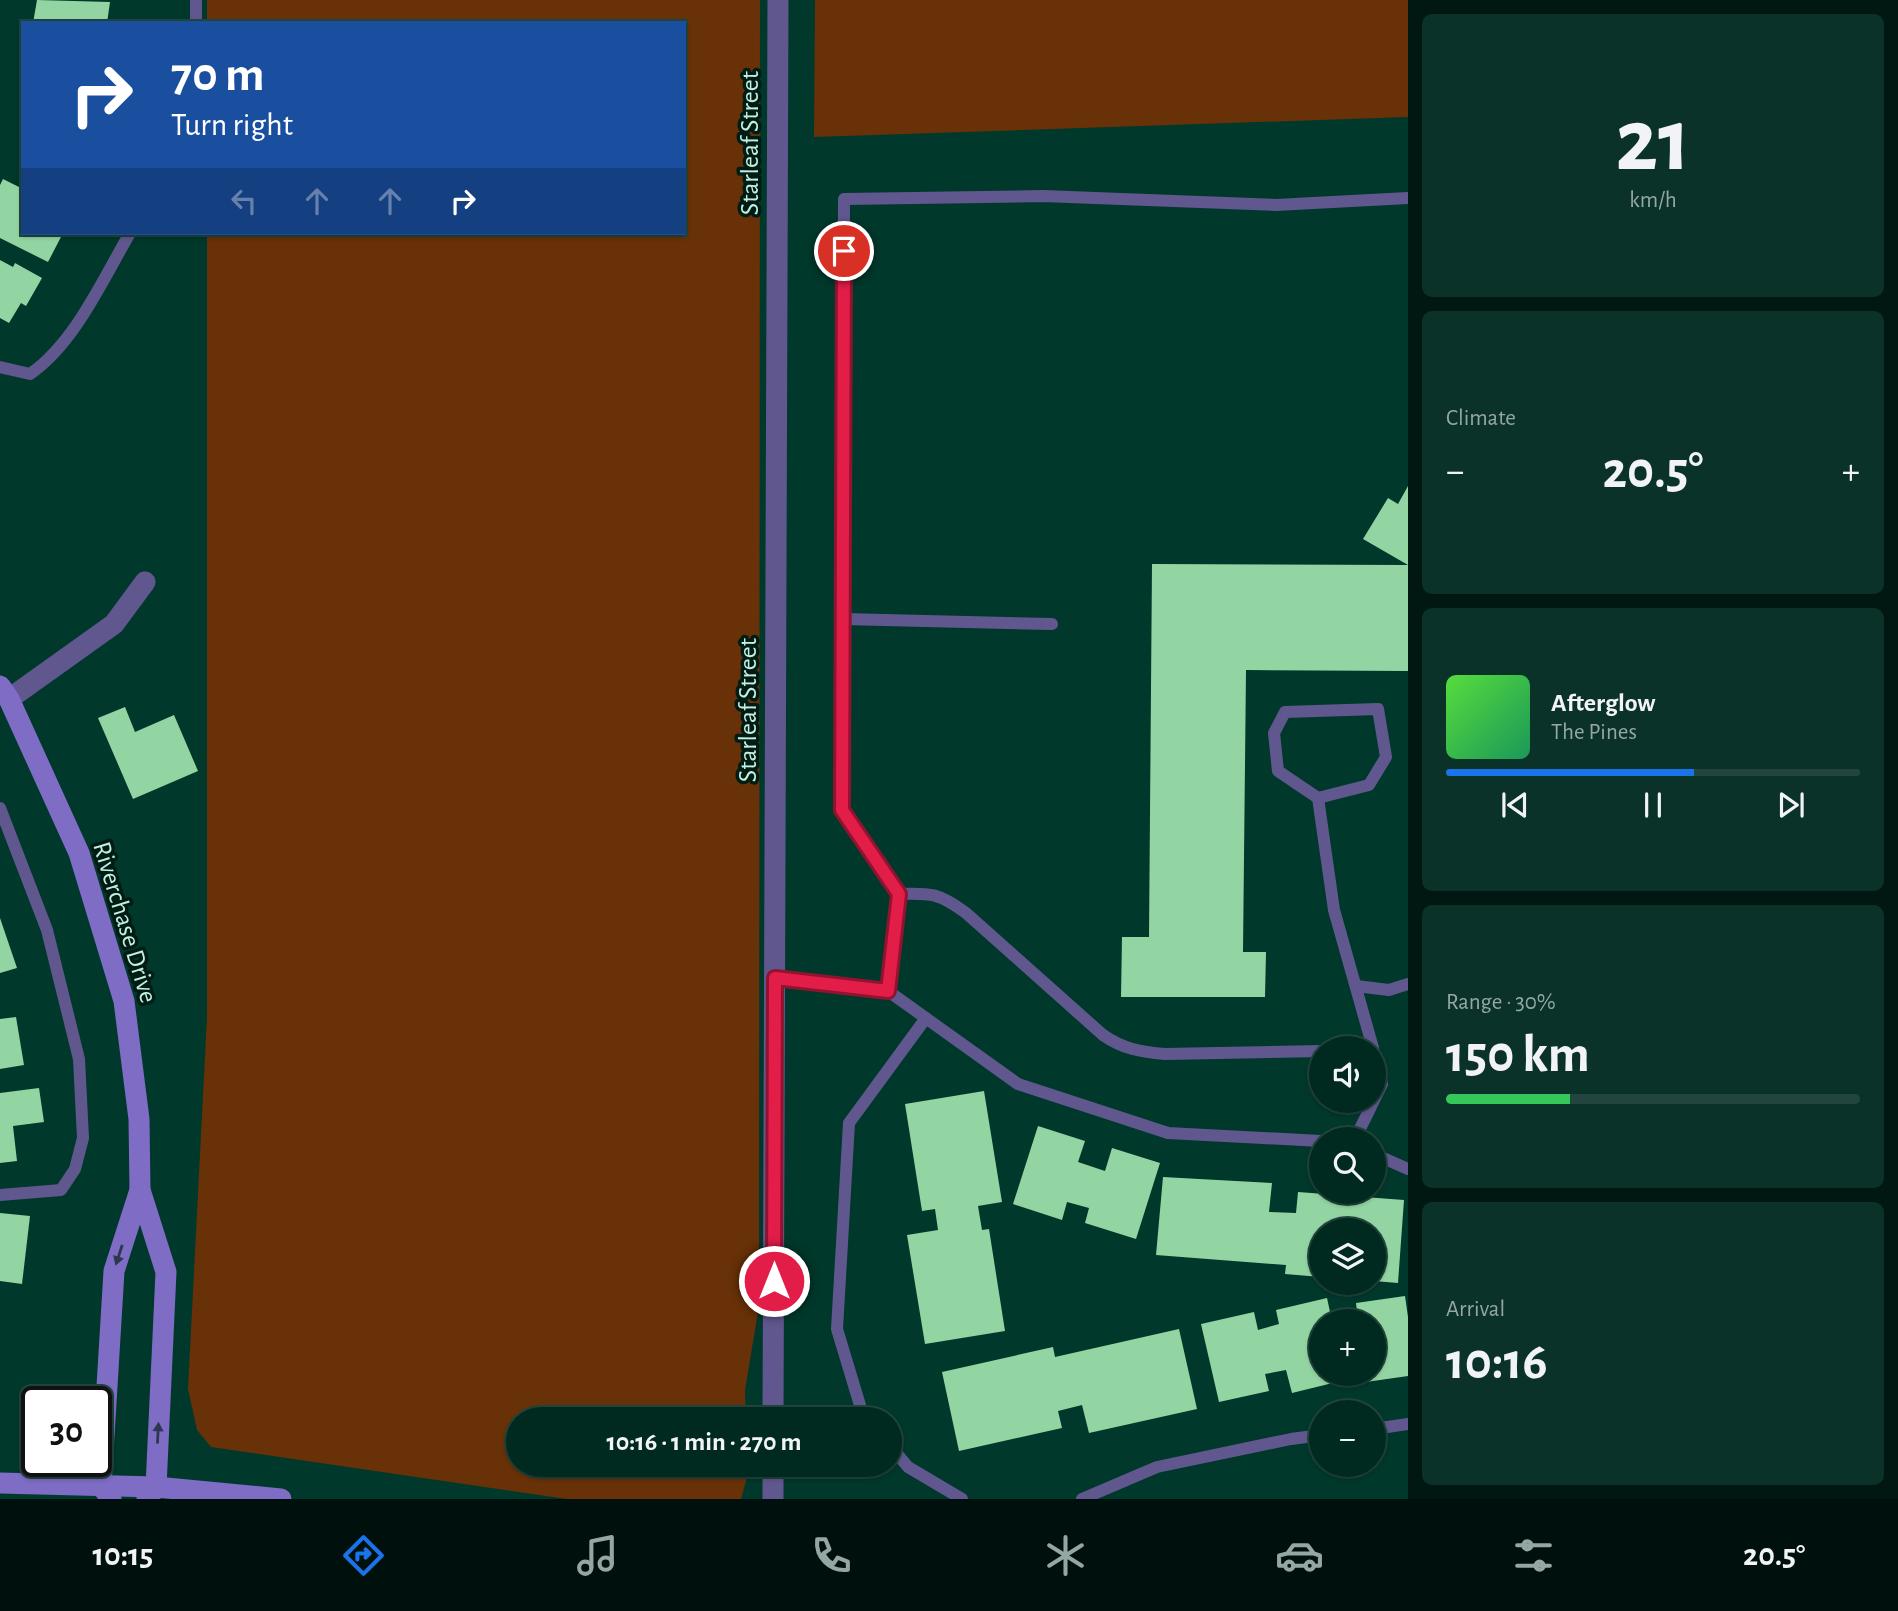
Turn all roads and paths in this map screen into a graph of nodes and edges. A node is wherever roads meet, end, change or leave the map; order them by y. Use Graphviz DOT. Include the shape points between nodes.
graph roads {
  1 [pos="196,0"];
  2 [pos="778,0"];
  3 [pos="196,21"];
  4 [pos="1408,198"];
  5 [pos="129,235"];
  6 [pos="0,368"];
  7 [pos="145,582"];
  8 [pos="843,619"];
  9 [pos="1052,624"];
  10 [pos="4,693"];
  11 [pos="1318,798"];
  12 [pos="0,808"];
  13 [pos="899,894"];
  14 [pos="775,978"];
  15 [pos="1408,984"];
  16 [pos="1356,986"];
  17 [pos="888,991"];
  18 [pos="926,1018"];
  19 [pos="1369,1036"];
  20 [pos="1309,1051"];
  21 [pos="1309,1140"];
  22 [pos="1386,1159"];
  23 [pos="1408,1168"];
  24 [pos="140,1190"];
  25 [pos="0,1195"];
  26 [pos="773,1407"];
  27 [pos="860,1407"];
  28 [pos="1408,1424"];
  29 [pos="1386,1427"];
  30 [pos="1309,1437"];
  31 [pos="902,1460"];
  32 [pos="773,1477"];
  33 [pos="0,1483"];
  34 [pos="106,1492"];
  35 [pos="151,1493"];
  36 [pos="281,1499"];
  37 [pos="773,1499"];
  38 [pos="962,1499"];
  39 [pos="1082,1499"];
  1 -- 3 [label="lane"];
  2 -- 14 [label="street, Starleaf Street"];
  4 -- 8 [label="lane" via="1276,205 1043,196 844,199"];
  5 -- 6 [label="lane" via="71,331 44,364 30,374"];
  7 -- 10 [label="street" via="114,624"];
  8 -- 9 [label="lane"];
  8 -- 13 [label="lane" via="842,810"];
  10 -- 24 [label="street, Riverchase Drive" via="79,853 124,1001 139,1119"];
  11 -- 11 [label="lane" via="1278,771 1274,733 1285,712 1378,709 1386,757 1369,785"];
  11 -- 16 [label="lane" via="1334,910"];
  12 -- 25 [label="lane" via="47,930 79,1059 83,1138 75,1169 61,1190"];
  13 -- 17 [label="lane"];
  13 -- 20 [label="lane" via="945,897 1120,1047 1165,1054"];
  14 -- 17 [label="lane"];
  14 -- 26 [label="street, Starleaf Street"];
  15 -- 16 [label="lane" via="1389,990"];
  16 -- 19 [label="lane"];
  17 -- 18 [label="lane"];
  18 -- 21 [label="lane" via="1018,1083 1168,1133"];
  18 -- 27 [label="lane" via="849,1123 837,1329"];
  22 -- 23 [label="lane"];
  24 -- 34 [label="street, Riverchase Drive, one-way" via="114,1272"];
  35 -- 24 [label="street, Riverchase Drive, one-way" via="166,1272"];
  28 -- 29 [label="lane"];
  30 -- 39 [label="lane" via="1157,1467"];
  31 -- 38 [label="lane"];
  32 -- 37 [label="street"];
  33 -- 34 [label="street"];
  34 -- 35 [label="street"];
  35 -- 36 [label="street"];
}
